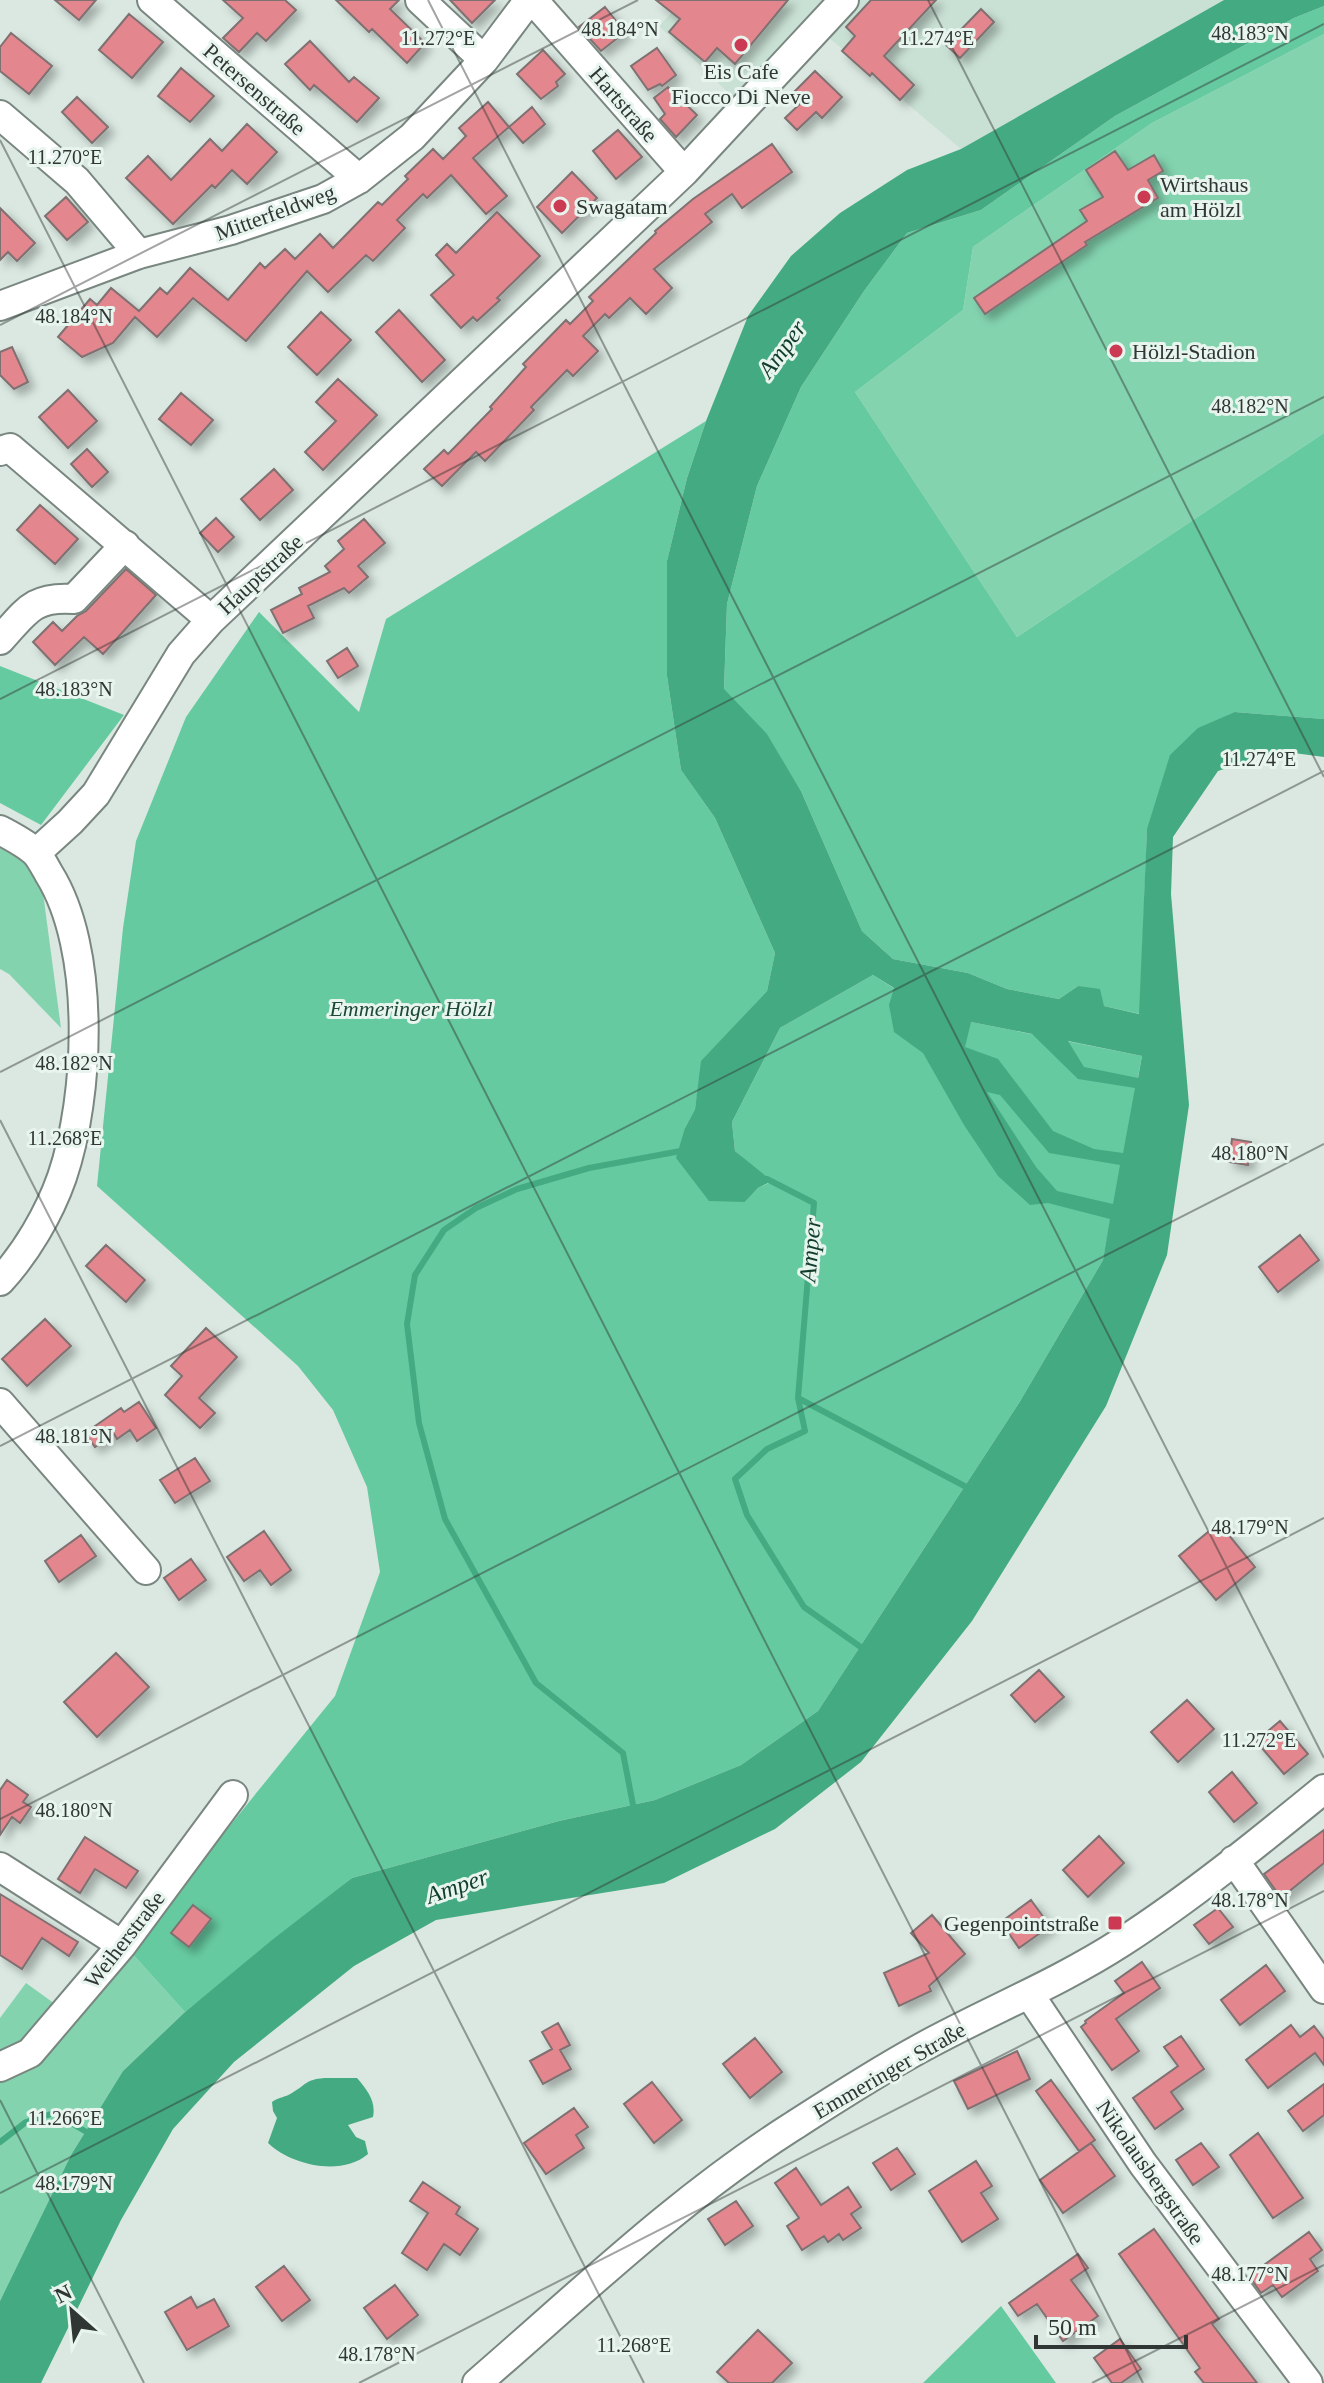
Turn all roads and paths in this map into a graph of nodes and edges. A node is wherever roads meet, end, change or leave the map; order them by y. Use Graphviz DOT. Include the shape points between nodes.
graph roads {
  1 [pos="152,0"];
  2 [pos="420,0"];
  3 [pos="531,0"];
  4 [pos="844,0"];
  5 [pos="484,60"];
  6 [pos="0,115"];
  7 [pos="684,172"];
  8 [pos="359,179"];
  9 [pos="139,254"];
  10 [pos="0,306"];
  11 [pos="0,451"];
  12 [pos="125,545"];
  13 [pos="211,620"];
  14 [pos="0,640"];
  15 [pos="0,830"];
  16 [pos="36,853"];
  17 [pos="0,1281"];
  18 [pos="0,1403"];
  19 [pos="146,1570"];
  20 [pos="1324,1789"];
  21 [pos="233,1795"];
  22 [pos="1234,1860"];
  23 [pos="0,1867"];
  24 [pos="122,1945"];
  25 [pos="1324,1989"];
  26 [pos="1029,1994"];
  27 [pos="0,2067"];
  28 [pos="477,2383"];
  29 [pos="1308,2383"];
  1 -- 8 [label="street, Petersenstraße"];
  2 -- 5 [label="street"];
  3 -- 5 [label="street, Mitterfeldweg"];
  3 -- 7 [label="street, Hartstraße"];
  4 -- 7 [label="street, Hauptstraße"];
  5 -- 8 [label="street, Mitterfeldweg" via="412,137"];
  6 -- 9 [label="street" via="77,181"];
  7 -- 13 [label="street, Hauptstraße"];
  8 -- 9 [label="street, Mitterfeldweg" via="323,199 244,226"];
  9 -- 10 [label="street, Mitterfeldweg"];
  11 -- 12 [label="street" via="10,448"];
  12 -- 13 [label="street"];
  12 -- 14 [label="street" via="74,599 34,603"];
  13 -- 16 [label="street, Hauptstraße" via="181,654 96,794"];
  15 -- 16 [label="street"];
  16 -- 17 [label="street" via="57,887 76,938 82,1080 62,1178 38,1228"];
  18 -- 19 [label="street"];
  20 -- 22 [label="street, Emmeringer Straße"];
  21 -- 24 [label="street, Weiherstraße"];
  22 -- 25 [label="street"];
  22 -- 26 [label="street, Emmeringer Straße" via="1121,1943"];
  23 -- 24 [label="street"];
  24 -- 27 [label="street, Weiherstraße" via="30,2053"];
  26 -- 28 [label="street, Emmeringer Straße" via="918,2049 787,2130 655,2227"];
  26 -- 29 [label="street, Nikolausbergstraße" via="1143,2164"];
}
